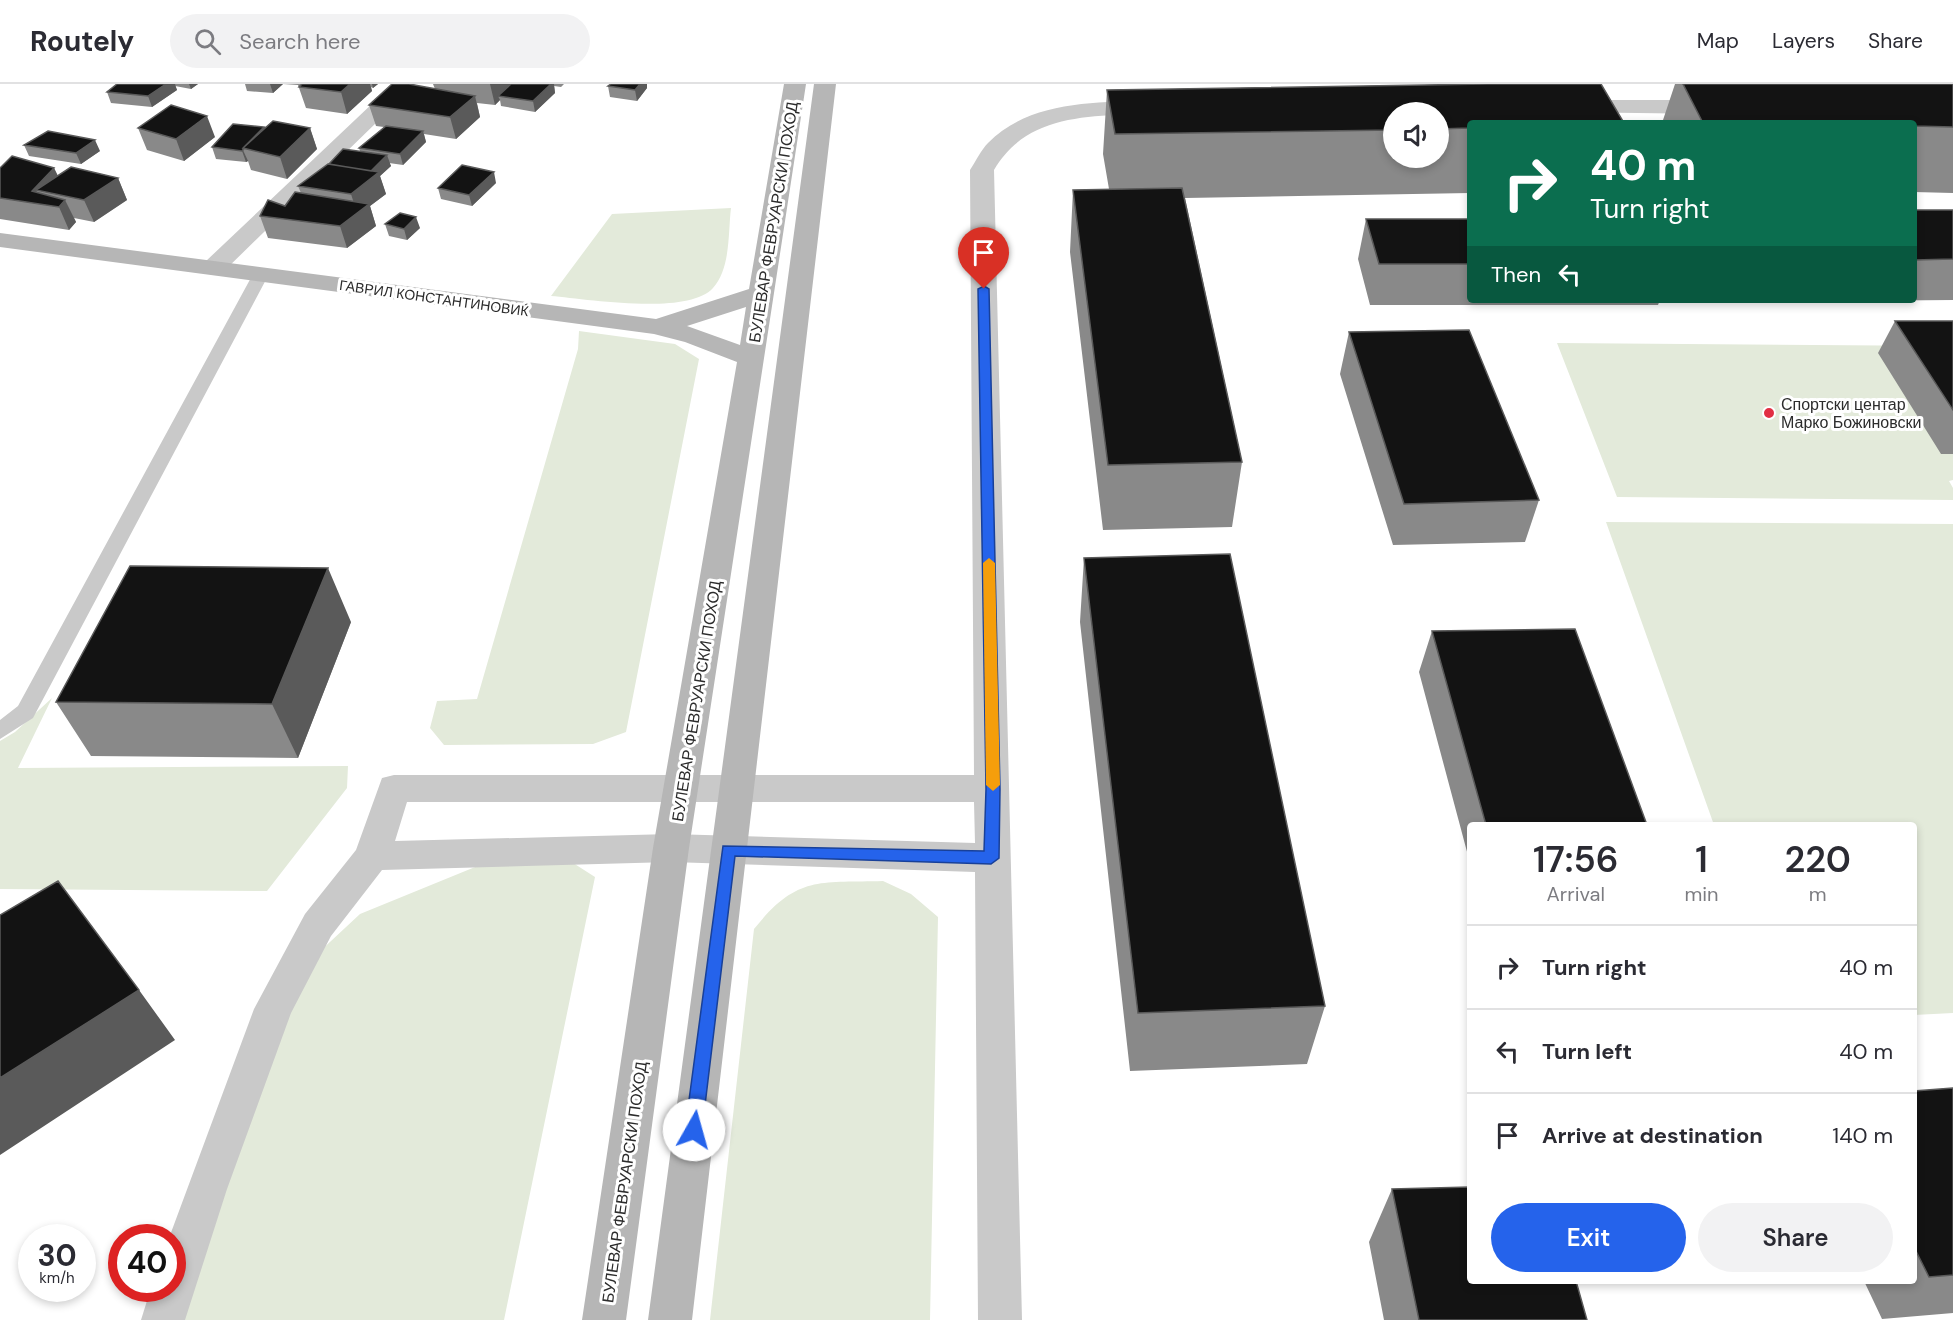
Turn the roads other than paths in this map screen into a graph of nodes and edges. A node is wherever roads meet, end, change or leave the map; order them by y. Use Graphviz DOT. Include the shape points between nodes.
graph roads {
  1 [pos="405,84"];
  2 [pos="795,84"];
  3 [pos="825,84"];
  4 [pos="1547,107"];
  5 [pos="1737,107"];
  6 [pos="1175,108"];
  7 [pos="0,240"];
  8 [pos="214,267"];
  9 [pos="261,274"];
  10 [pos="762,293"];
  11 [pos="655,326"];
  12 [pos="750,358"];
  13 [pos="0,731"];
  14 [pos="683,788"];
  15 [pos="736,788"];
  16 [pos="993,789"];
  17 [pos="671,848"];
  18 [pos="728,850"];
  19 [pos="372,856"];
  20 [pos="991,858"];
  21 [pos="163,1320"];
  22 [pos="604,1320"];
  23 [pos="670,1320"];
  24 [pos="1000,1320"];
  1 -- 8 [label="street"];
  2 -- 10 [label="street, БУЛЕВАР ФЕВРУАРСКИ ПОХОД"];
  3 -- 15 [label="street, БУЛЕВАР ФЕВРУАРСКИ ПОХОД"];
  4 -- 5 [label="street"];
  6 -- 16 [label="street" via="1089,109 1044,119 998,145 982,170"];
  7 -- 8 [label="street, ГАВРИЛ КОНСТАНТИНОВИЌ"];
  8 -- 9 [label="street, ГАВРИЛ КОНСТАНТИНОВИЌ"];
  9 -- 11 [label="street, ГАВРИЛ КОНСТАНТИНОВИЌ"];
  9 -- 13 [label="lane" via="26,712"];
  10 -- 11 [label="street, ГАВРИЛ КОНСТАНТИНОВИЌ"];
  10 -- 12 [label="street, БУЛЕВАР ФЕВРУАРСКИ ПОХОД"];
  11 -- 12 [label="street, ГАВРИЛ КОНСТАНТИНОВИЌ"];
  12 -- 14 [label="street, БУЛЕВАР ФЕВРУАРСКИ ПОХОД"];
  14 -- 15 [label="street"];
  14 -- 17 [label="street, БУЛЕВАР ФЕВРУАРСКИ ПОХОД"];
  14 -- 19 [label="street" via="394,788"];
  15 -- 16 [label="street"];
  15 -- 18 [label="street, БУЛЕВАР ФЕВРУАРСКИ ПОХОД"];
  16 -- 20 [label="street"];
  17 -- 18 [label="street"];
  17 -- 19 [label="street"];
  17 -- 22 [label="street, БУЛЕВАР ФЕВРУАРСКИ ПОХОД"];
  18 -- 20 [label="street"];
  18 -- 23 [label="street, БУЛЕВАР ФЕВРУАРСКИ ПОХОД"];
  19 -- 21 [label="street" via="318,925 273,1009 206,1189"];
  20 -- 24 [label="street"];
}
